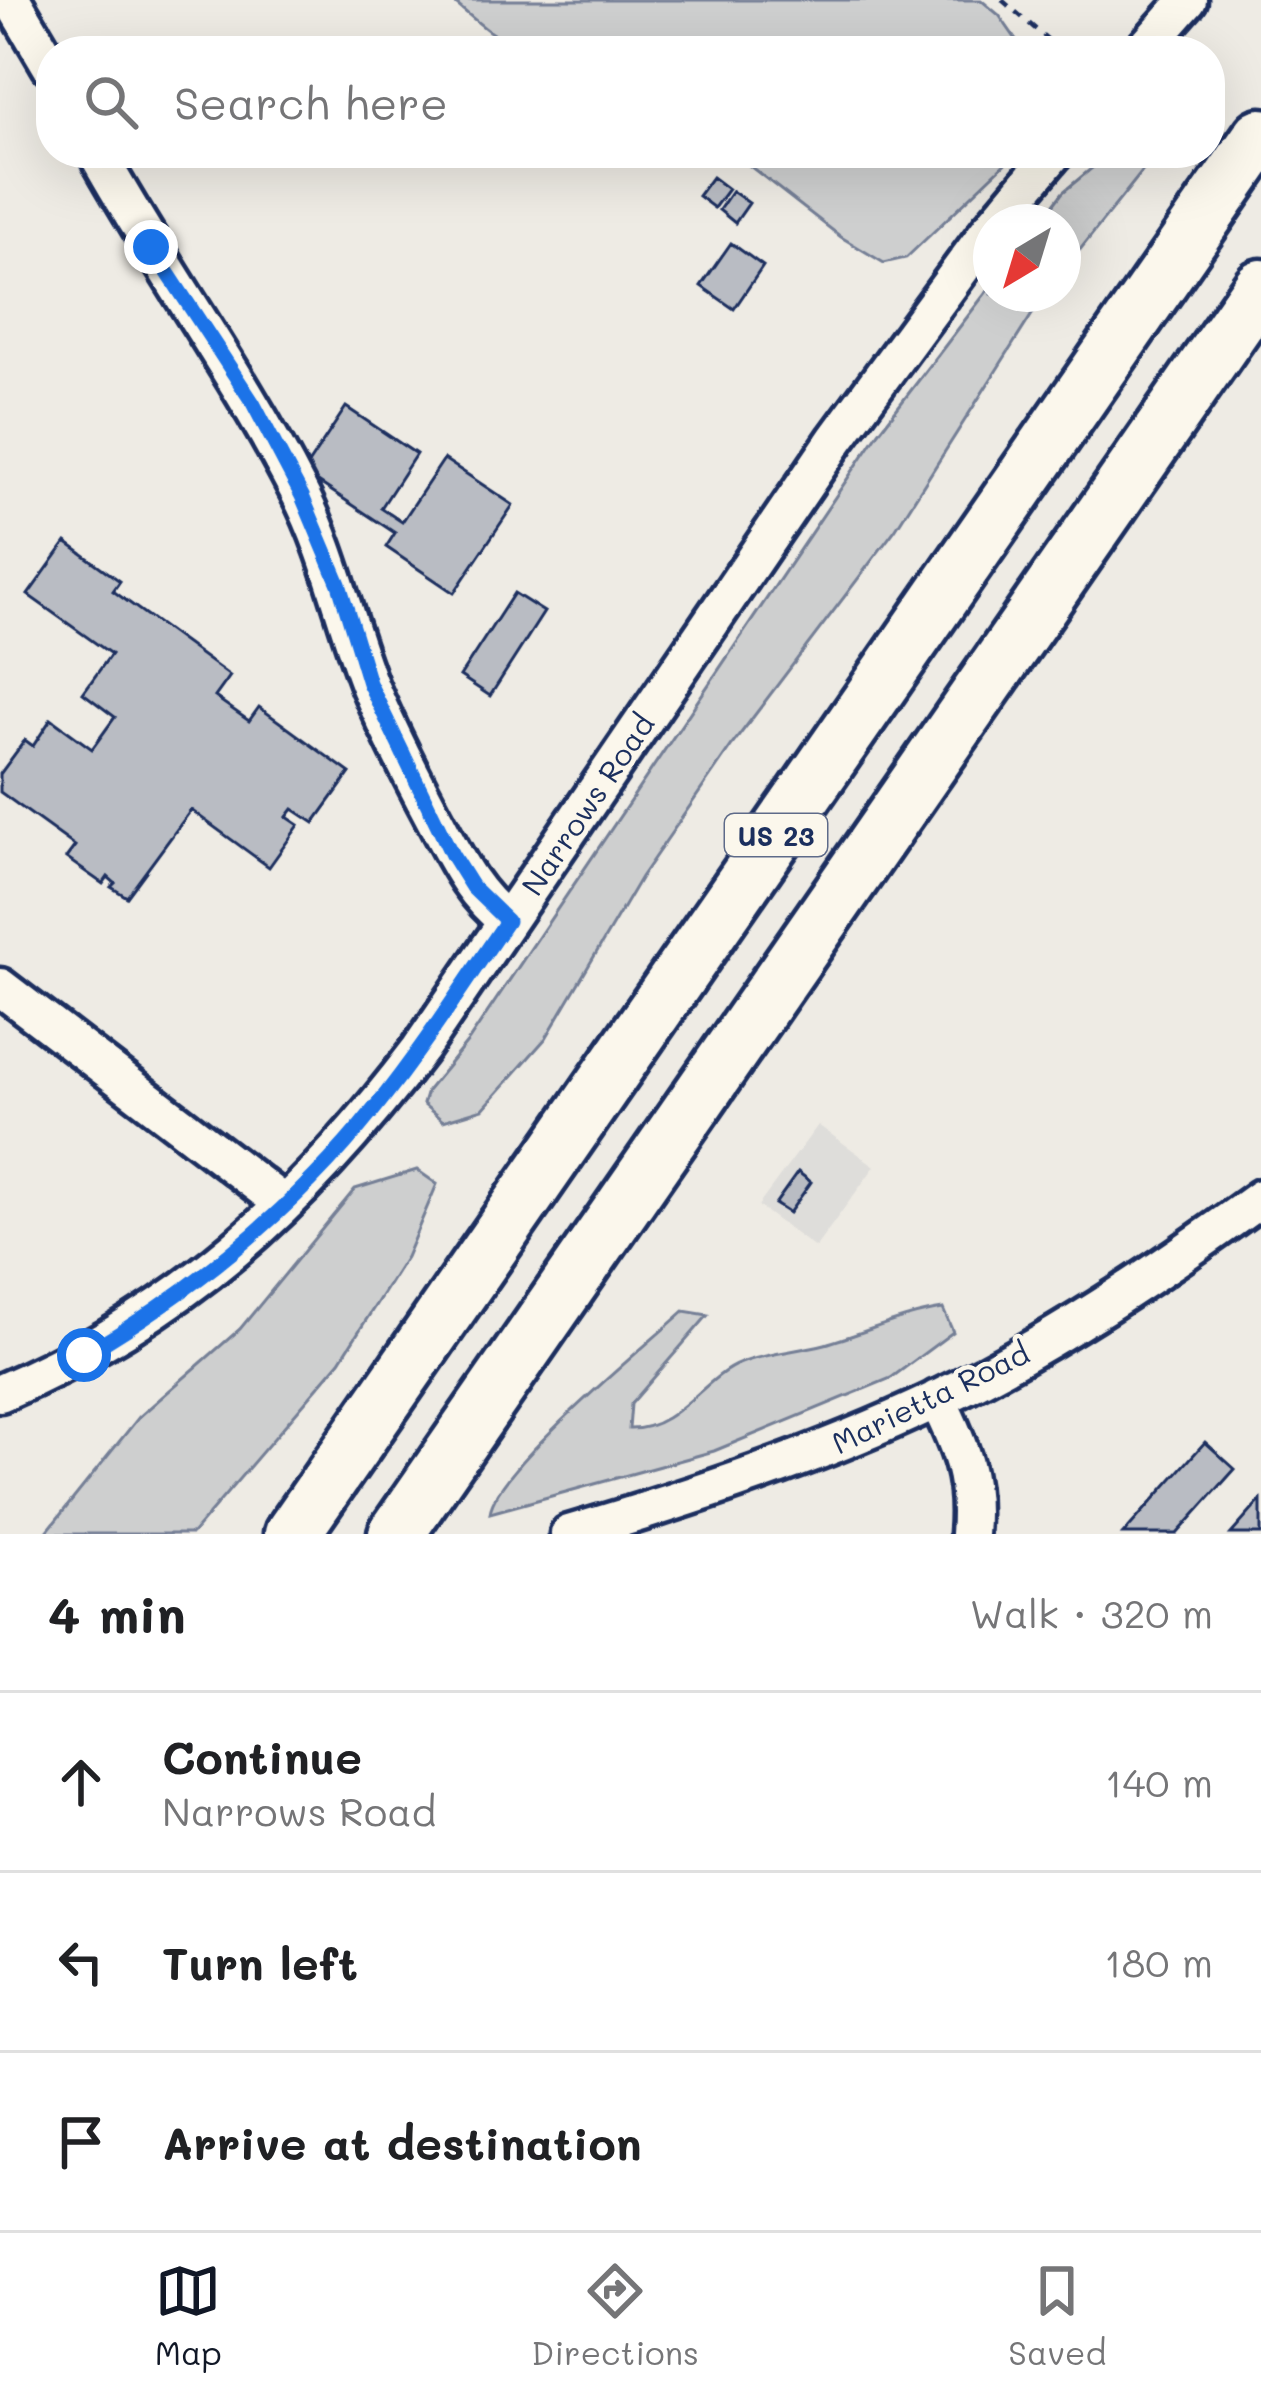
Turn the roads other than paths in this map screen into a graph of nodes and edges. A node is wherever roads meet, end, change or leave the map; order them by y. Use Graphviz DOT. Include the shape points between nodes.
graph roads {
  1 [pos="12,0"];
  2 [pos="1188,0"];
  3 [pos="1156,36"];
  4 [pos="36,41"];
  5 [pos="1261,136"];
  6 [pos="106,168"];
  7 [pos="1041,168"];
  8 [pos="1011,204"];
  9 [pos="973,252"];
  10 [pos="1261,287"];
  11 [pos="507,921"];
  12 [pos="0,987"];
  13 [pos="1261,1198"];
  14 [pos="284,1204"];
  15 [pos="0,1393"];
  16 [pos="938,1399"];
  17 [pos="292,1534"];
  18 [pos="396,1534"];
  19 [pos="569,1534"];
  20 [pos="969,1534"];
  1 -- 4 [label="street"];
  2 -- 3 [label="street"];
  5 -- 17 [label="highway, US 23"];
  6 -- 11 [label="street" via="253,403 339,584 400,754 472,887"];
  7 -- 8 [label="street, Narrows Road"];
  9 -- 11 [label="street, Narrows Road"];
  10 -- 18 [label="highway, US 23"];
  11 -- 14 [label="street, Narrows Road" via="374,1110"];
  12 -- 14 [label="street"];
  13 -- 16 [label="street, Marietta Road" via="1043,1342"];
  14 -- 15 [label="street, Narrows Road" via="152,1315"];
  16 -- 19 [label="street, Marietta Road" via="709,1491"];
  16 -- 20 [label="street" via="966,1459"];
}
